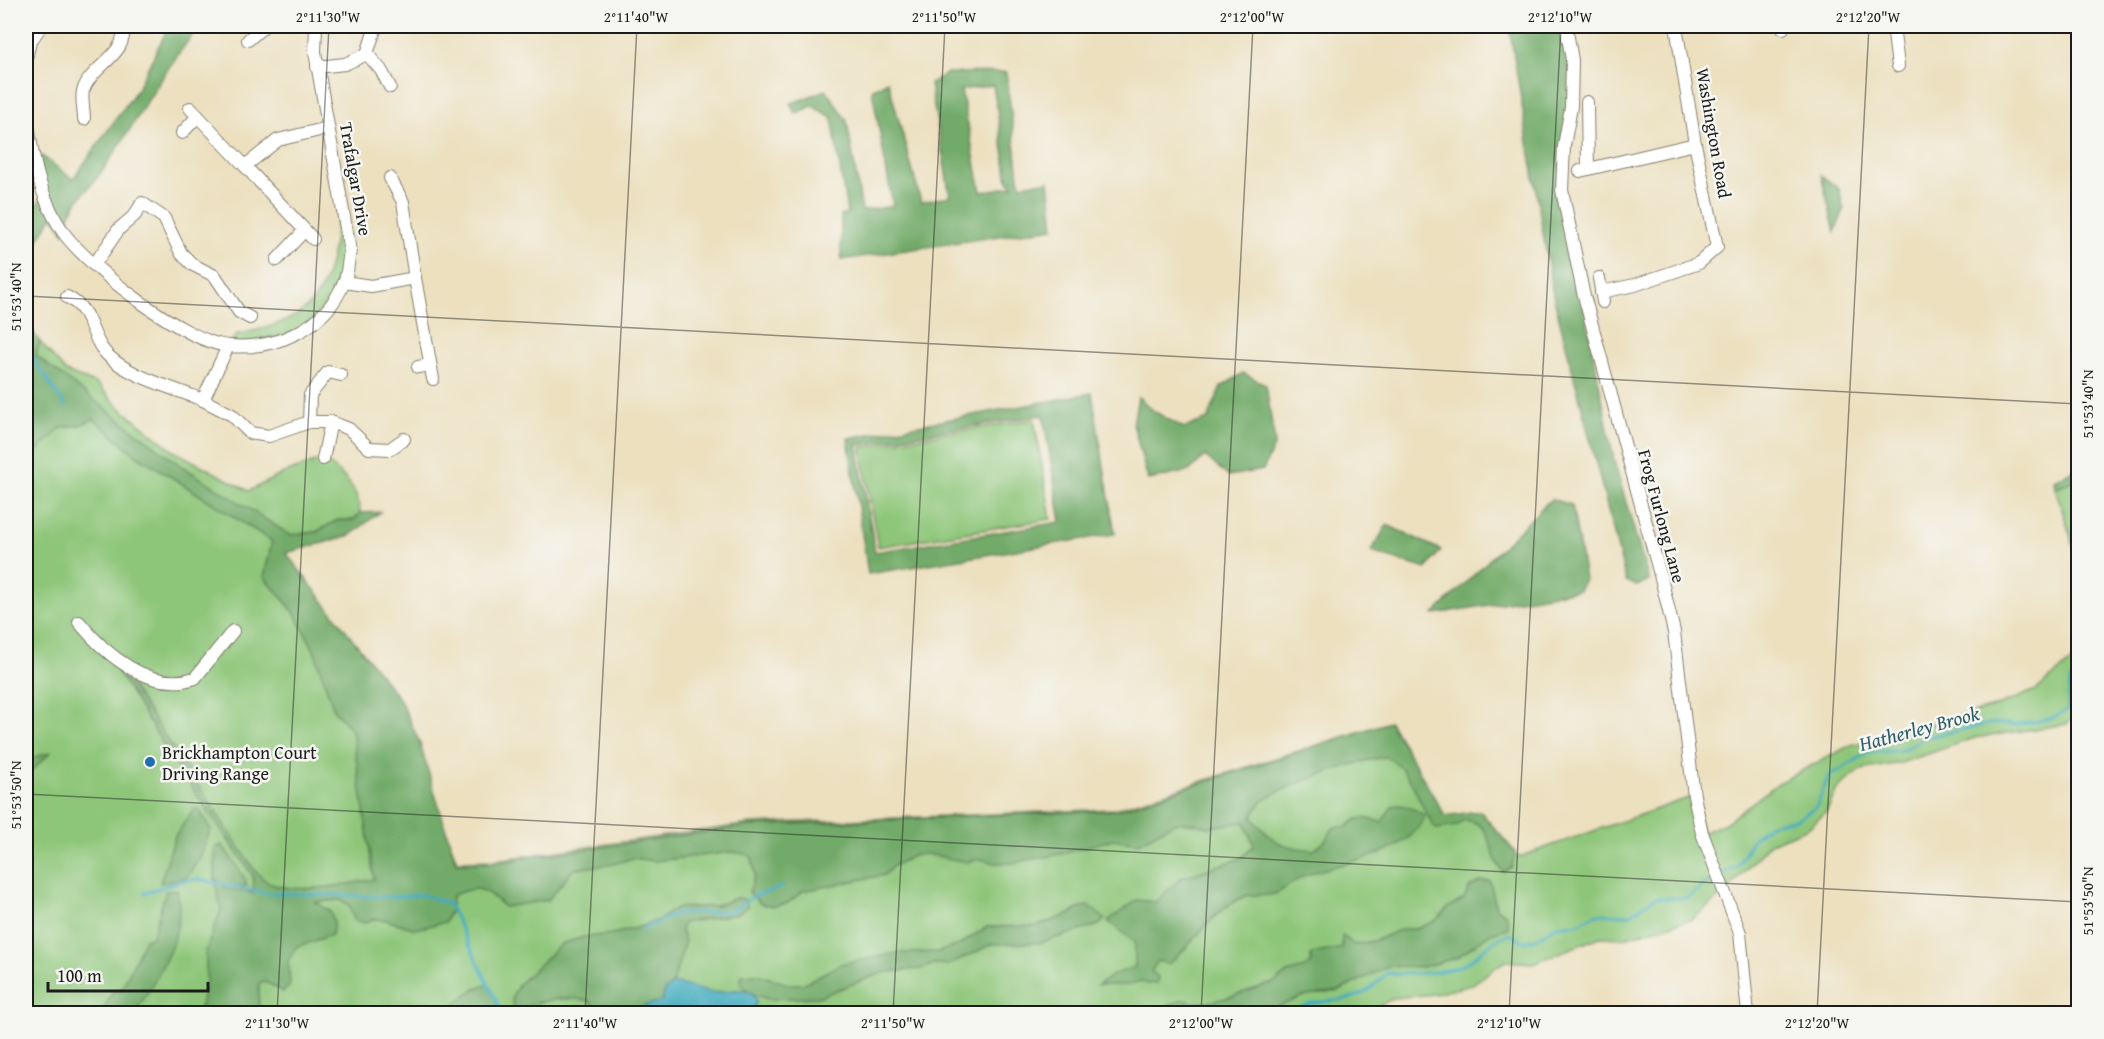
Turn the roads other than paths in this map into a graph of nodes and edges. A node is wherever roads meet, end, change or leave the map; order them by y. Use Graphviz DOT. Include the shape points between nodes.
graph roads {
  1 [pos="41,26"];
  2 [pos="123,26"];
  3 [pos="264,26"];
  4 [pos="316,26"];
  5 [pos="375,26"];
  6 [pos="1566,26"];
  7 [pos="1676,26"];
  8 [pos="1893,26"];
  9 [pos="248,40"];
  10 [pos="367,54"];
  11 [pos="26,59"];
  12 [pos="1898,66"];
  13 [pos="317,67"];
  14 [pos="390,87"];
  15 [pos="1587,102"];
  16 [pos="26,111"];
  17 [pos="84,119"];
  18 [pos="328,128"];
  19 [pos="182,133"];
  20 [pos="1695,144"];
  21 [pos="29,160"];
  22 [pos="245,166"];
  23 [pos="390,178"];
  24 [pos="407,182"];
  25 [pos="396,190"];
  26 [pos="277,260"];
  27 [pos="94,265"];
  28 [pos="415,278"];
  29 [pos="1599,278"];
  30 [pos="344,282"];
  31 [pos="75,298"];
  32 [pos="240,317"];
  33 [pos="228,346"];
  34 [pos="341,375"];
  35 [pos="433,379"];
  36 [pos="203,400"];
  37 [pos="309,422"];
  38 [pos="331,422"];
  39 [pos="404,439"];
  40 [pos="323,459"];
  41 [pos="79,622"];
  42 [pos="233,631"];
  43 [pos="1748,1014"];
  1 -- 11 [label="street" via="30,42"];
  2 -- 17 [label="street" via="118,50 91,74 83,92"];
  3 -- 9 [label="street"];
  4 -- 13 [label="street, Trafalgar Drive"];
  5 -- 10 [label="street"];
  6 -- 43 [label="street, Frog Furlong Lane" via="1572,60 1571,107 1562,190 1583,292 1674,632 1694,795 1702,833 1740,933"];
  7 -- 20 [label="street, Washington Road"];
  8 -- 12 [label="street"];
  10 -- 13 [label="street" via="345,64"];
  10 -- 14 [label="street"];
  13 -- 18 [label="street, Trafalgar Drive"];
  15 -- 20 [label="street" via="1584,170"];
  16 -- 21 [label="street, Trafalgar Drive"];
  18 -- 22 [label="street" via="278,140"];
  18 -- 30 [label="street, Trafalgar Drive" via="350,251"];
  19 -- 22 [label="street" via="194,112"];
  20 -- 29 [label="street, Washington Road" via="1717,247 1699,263 1602,297"];
  21 -- 27 [label="street, Trafalgar Drive" via="43,197 64,233"];
  22 -- 26 [label="street" via="309,235"];
  23 -- 25 [label="street"];
  24 -- 25 [label="street"];
  25 -- 28 [label="street" via="403,202"];
  27 -- 32 [label="street" via="144,199 164,218 181,253 193,265 215,276"];
  27 -- 33 [label="street, Trafalgar Drive" via="129,294 185,330"];
  28 -- 30 [label="street" via="371,286"];
  28 -- 35 [label="street" via="424,366"];
  30 -- 33 [label="street, Trafalgar Drive" via="328,308 303,331 276,343"];
  31 -- 36 [label="street" via="93,324 103,349 121,366"];
  33 -- 36 [label="street"];
  34 -- 37 [label="street" via="325,369 310,395"];
  36 -- 37 [label="street" via="232,416 250,433 269,436"];
  37 -- 38 [label="street"];
  38 -- 39 [label="street" via="349,429 369,448 392,454"];
  38 -- 40 [label="street"];
  41 -- 42 [label="street" via="99,646 128,668 186,681 195,678"];
}
